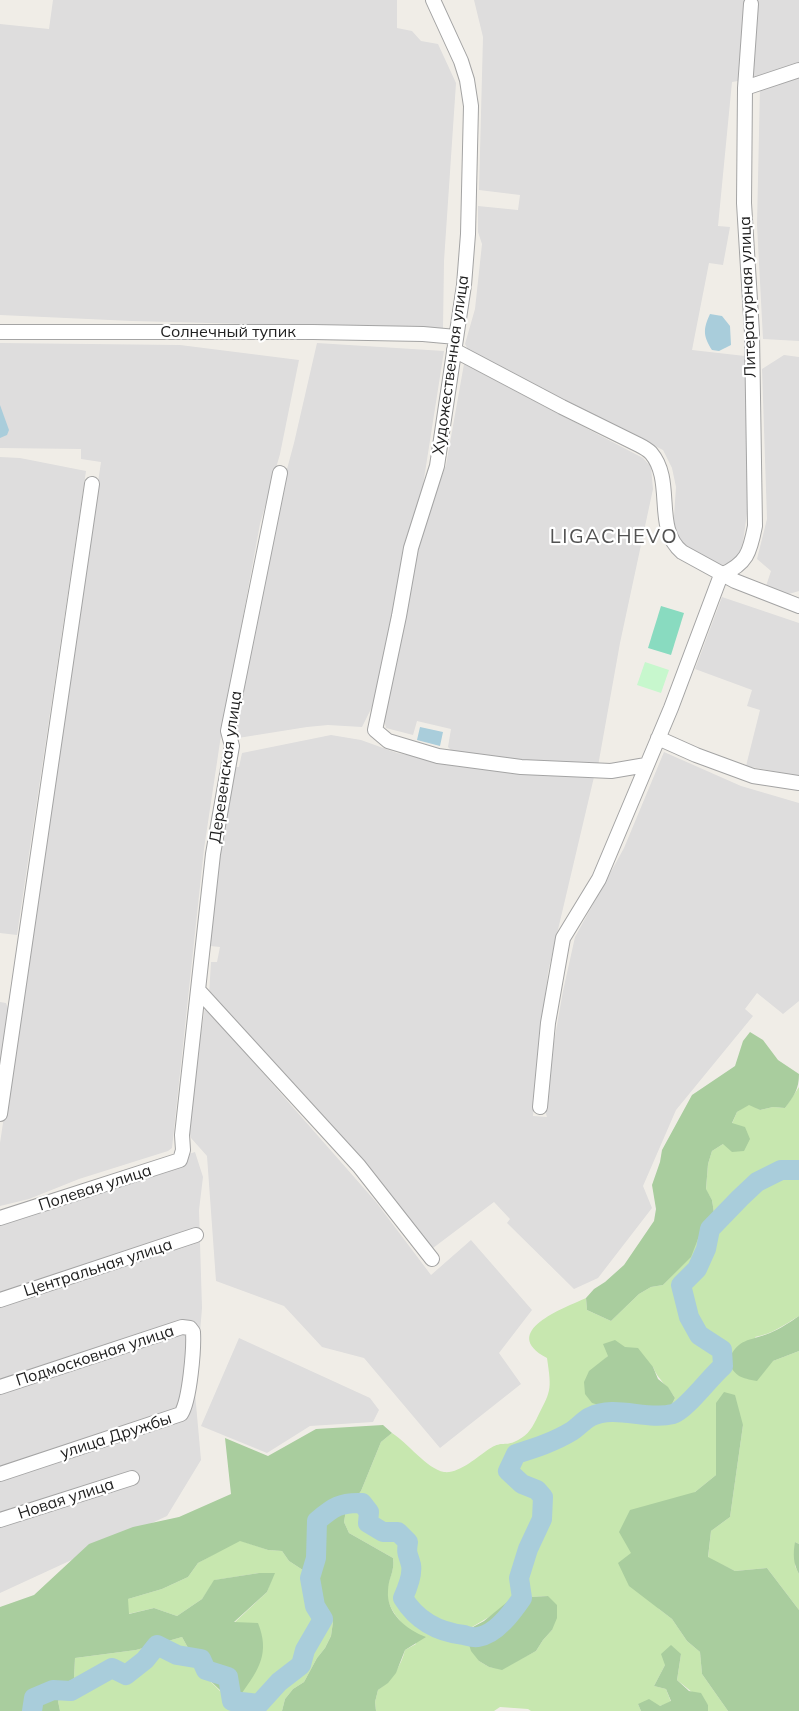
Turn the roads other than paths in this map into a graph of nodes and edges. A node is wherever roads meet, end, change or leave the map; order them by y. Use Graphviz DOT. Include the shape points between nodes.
graph roads {
  1 [pos="433,0"];
  2 [pos="751,4"];
  3 [pos="799,70"];
  4 [pos="745,88"];
  5 [pos="0,332"];
  6 [pos="455,343"];
  7 [pos="280,473"];
  8 [pos="92,484"];
  9 [pos="721,575"];
  10 [pos="799,606"];
  11 [pos="658,738"];
  12 [pos="646,765"];
  13 [pos="799,783"];
  14 [pos="199,991"];
  15 [pos="540,1107"];
  16 [pos="0,1114"];
  17 [pos="183,1150"];
  18 [pos="0,1218"];
  19 [pos="196,1235"];
  20 [pos="432,1259"];
  21 [pos="0,1300"];
  22 [pos="190,1328"];
  23 [pos="0,1387"];
  24 [pos="0,1474"];
  25 [pos="132,1478"];
  26 [pos="0,1520"];
  1 -- 6 [label="street, Художественная улица" via="461,61 471,106 468,234"];
  2 -- 4 [label="street, Литературная улица"];
  3 -- 4 [label="street"];
  4 -- 9 [label="street, Литературная улица" via="744,202 756,509 751,549 739,566"];
  5 -- 6 [label="street, Солнечный тупик" via="423,334"];
  6 -- 9 [label="street" via="562,407 651,453 663,483 670,538 682,552"];
  6 -- 12 [label="street, Художественная улица" via="436,466 411,548 375,730 388,741 438,756 521,767 611,771"];
  7 -- 14 [label="street, Деревенская улица" via="228,731 232,746 213,854"];
  8 -- 16 [label="street"];
  9 -- 10 [label="street"];
  9 -- 11 [label="street"];
  11 -- 12 [label="street"];
  11 -- 13 [label="street" via="753,776"];
  12 -- 15 [label="street" via="598,879 563,938 548,1023"];
  14 -- 17 [label="street, Деревенская улица"];
  14 -- 20 [label="street" via="359,1166"];
  17 -- 18 [label="street, Полевая улица" via="180,1160"];
  19 -- 21 [label="street, Центральная улица"];
  22 -- 23 [label="street, Подмосковная улица" via="182,1327"];
  22 -- 24 [label="street, улица Дружбы" via="190,1379 181,1414"];
  25 -- 26 [label="street, Новая улица"];
}
